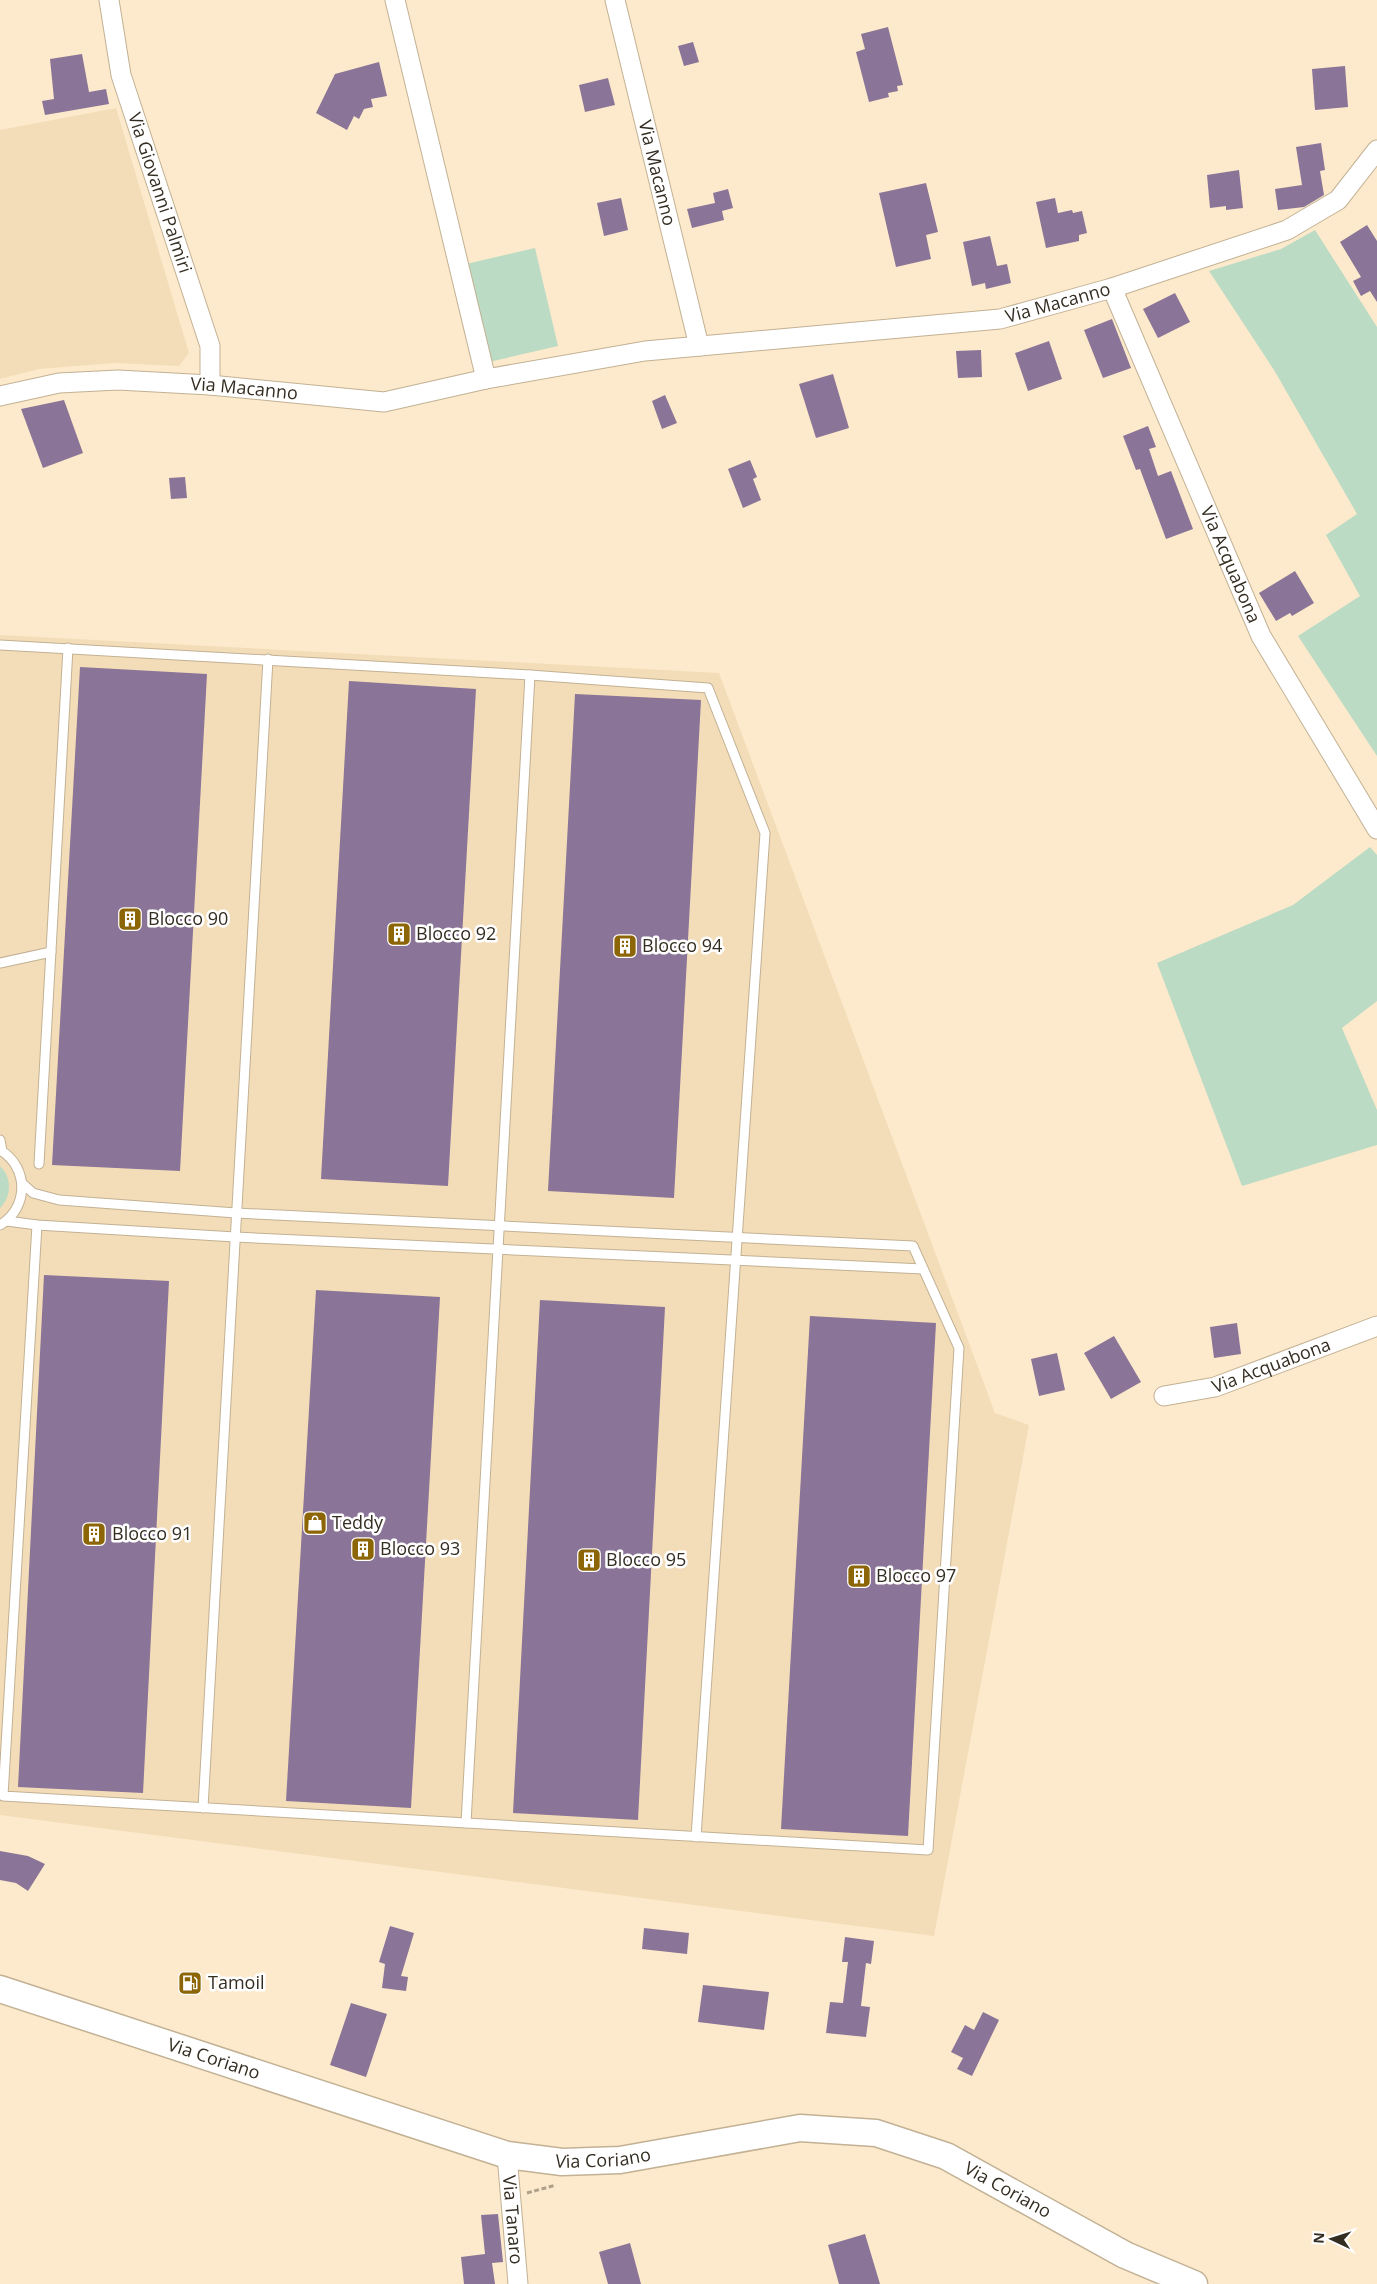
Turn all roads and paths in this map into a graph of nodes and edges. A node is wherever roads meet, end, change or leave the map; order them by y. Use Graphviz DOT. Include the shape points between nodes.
graph roads {
  1 [pos="109,0"];
  2 [pos="395,0"];
  3 [pos="615,0"];
  4 [pos="1377,150"];
  5 [pos="1112,288"];
  6 [pos="699,346"];
  7 [pos="486,379"];
  8 [pos="210,385"];
  9 [pos="0,396"];
  10 [pos="0,645"];
  11 [pos="68,648"];
  12 [pos="268,659"];
  13 [pos="530,674"];
  14 [pos="1377,829"];
  15 [pos="51,952"];
  16 [pos="0,963"];
  17 [pos="0,1140"];
  18 [pos="1,1150"];
  19 [pos="39,1164"];
  20 [pos="22,1184"];
  21 [pos="236,1213"];
  22 [pos="4,1223"];
  23 [pos="37,1225"];
  24 [pos="499,1226"];
  25 [pos="235,1237"];
  26 [pos="737,1238"];
  27 [pos="498,1249"];
  28 [pos="735,1260"];
  29 [pos="923,1269"];
  30 [pos="1377,1326"];
  31 [pos="1164,1396"];
  32 [pos="202,1808"];
  33 [pos="466,1823"];
  34 [pos="696,1836"];
  35 [pos="0,1989"];
  36 [pos="507,2155"];
  37 [pos="518,2284"];
  38 [pos="1194,2284"];
  1 -- 8 [label="street, Via Giovanni Palmiri" via="121,75 210,346"];
  2 -- 7 [label="street"];
  3 -- 6 [label="street, Via Macanno"];
  4 -- 5 [label="street, Via Macanno" via="1338,200 1288,230"];
  5 -- 6 [label="street, Via Macanno" via="1000,319"];
  5 -- 14 [label="street, Via Acquabona" via="1261,636"];
  6 -- 7 [label="street, Via Macanno" via="645,351"];
  7 -- 8 [label="street, Via Macanno" via="384,402"];
  8 -- 9 [label="street, Via Macanno" via="88,381 59,383"];
  10 -- 11 [label="lane"];
  11 -- 12 [label="lane"];
  11 -- 15 [label="lane"];
  12 -- 13 [label="lane"];
  12 -- 21 [label="lane"];
  13 -- 24 [label="lane"];
  13 -- 26 [label="lane" via="708,688 765,833"];
  15 -- 16 [label="lane"];
  15 -- 19 [label="lane"];
  17 -- 18 [label="lane"];
  18 -- 20 [label="lane" via="20,1171"];
  20 -- 21 [label="lane" via="33,1193 59,1200"];
  20 -- 22 [label="lane" via="16,1210"];
  21 -- 24 [label="lane"];
  21 -- 25 [label="lane"];
  22 -- 23 [label="lane"];
  23 -- 25 [label="lane"];
  23 -- 32 [label="lane" via="3,1796"];
  24 -- 26 [label="lane"];
  24 -- 27 [label="lane"];
  25 -- 27 [label="lane"];
  25 -- 32 [label="lane"];
  26 -- 28 [label="lane"];
  26 -- 29 [label="lane" via="913,1246"];
  27 -- 28 [label="lane"];
  27 -- 33 [label="lane"];
  28 -- 29 [label="lane"];
  28 -- 34 [label="lane"];
  29 -- 34 [label="lane" via="959,1348 928,1850"];
  30 -- 31 [label="street, Via Acquabona" via="1214,1387"];
  32 -- 33 [label="lane"];
  33 -- 34 [label="lane"];
  35 -- 36 [label="main road, Via Coriano"];
  36 -- 37 [label="street, Via Tanaro"];
  36 -- 38 [label="main road, Via Coriano" via="562,2162 620,2160 800,2128 876,2133 946,2156 1125,2255"];
}
